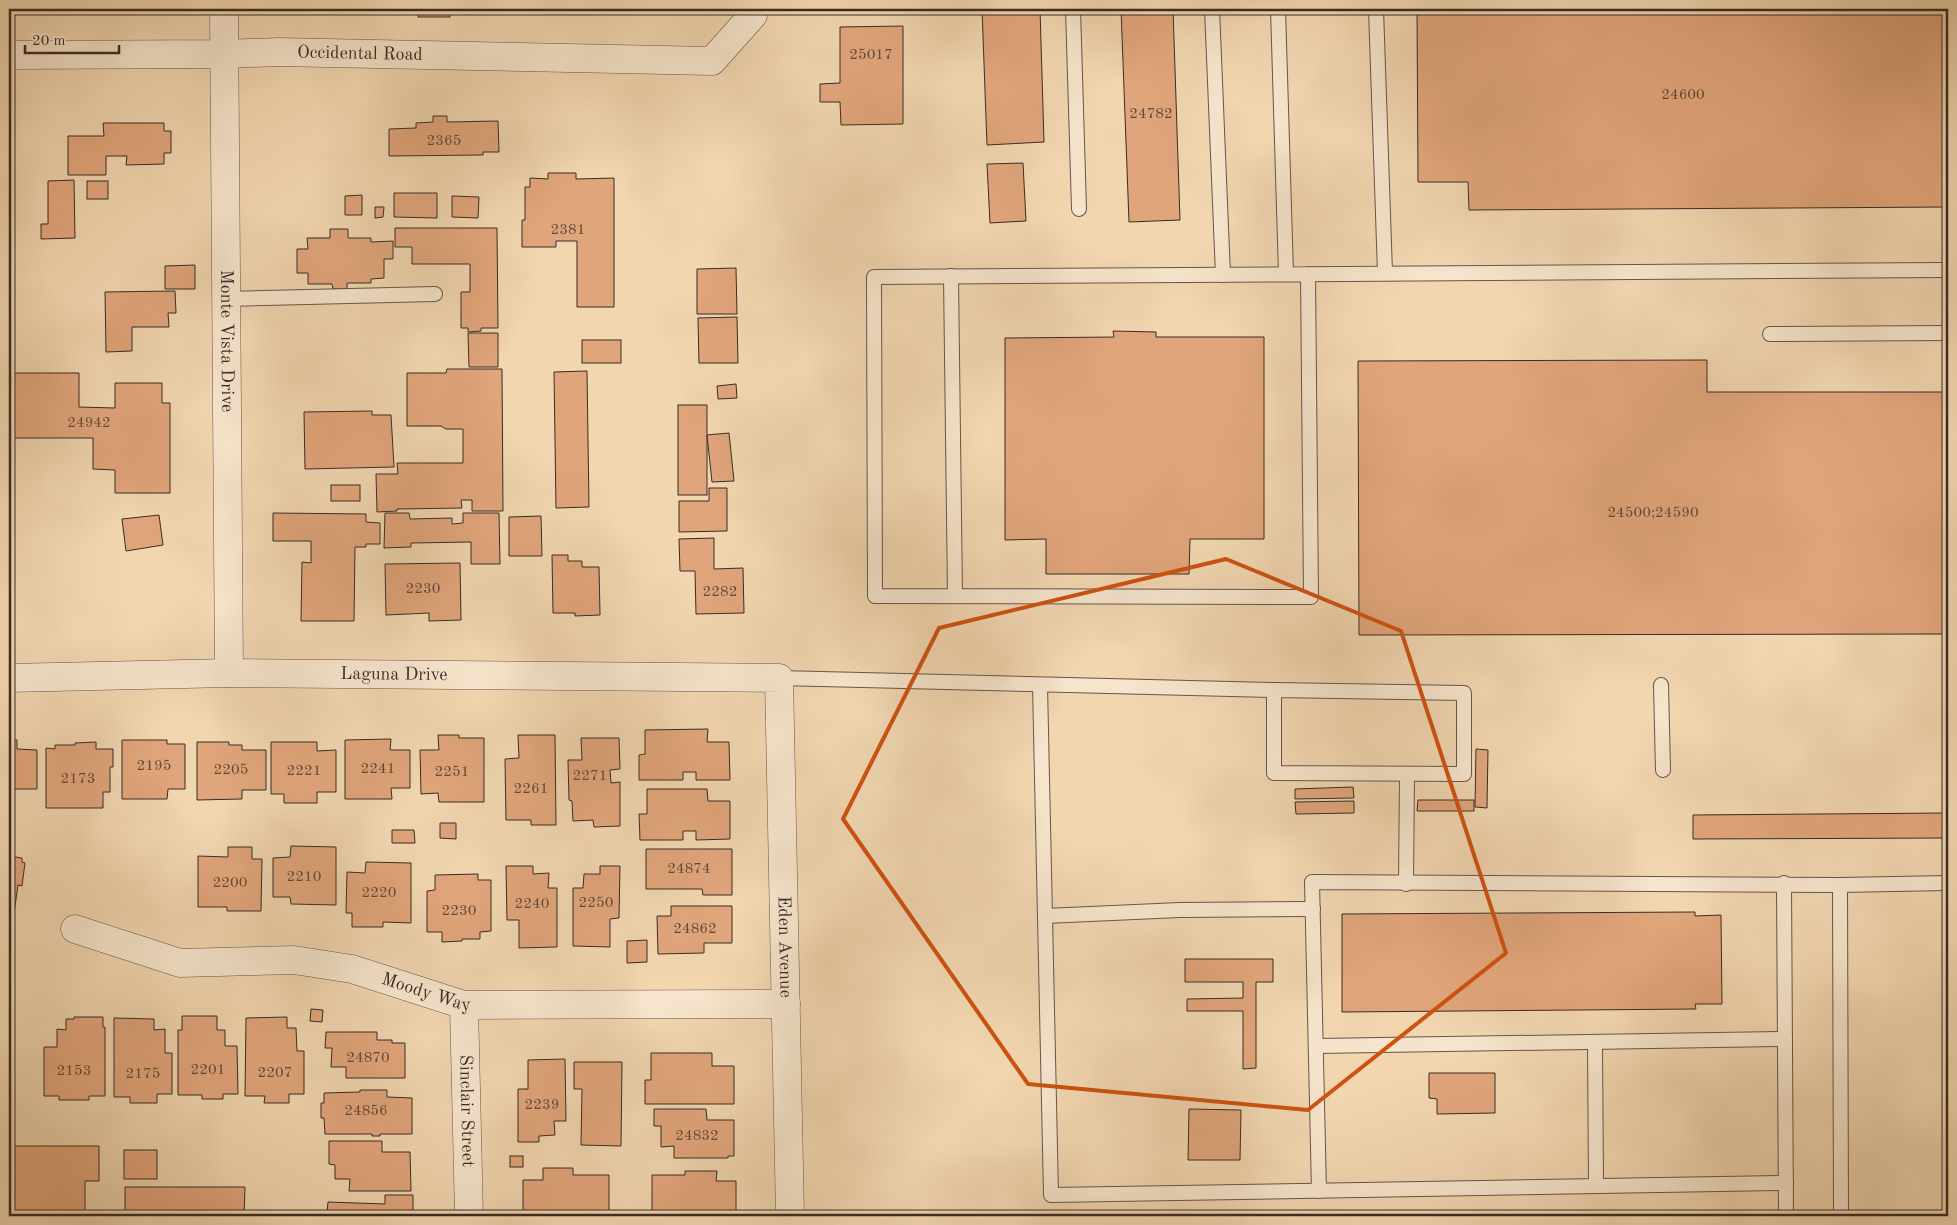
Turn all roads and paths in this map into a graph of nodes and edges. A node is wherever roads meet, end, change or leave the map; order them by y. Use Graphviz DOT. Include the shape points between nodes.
graph roads {
  1 [pos="224,9"];
  2 [pos="753,9"];
  3 [pos="1073,9"];
  4 [pos="1212,9"];
  5 [pos="1278,9"];
  6 [pos="1376,9"];
  7 [pos="224,54"];
  8 [pos="9,55"];
  9 [pos="1079,209"];
  10 [pos="1948,270"];
  11 [pos="1385,273"];
  12 [pos="1286,274"];
  13 [pos="1308,274"];
  14 [pos="1223,275"];
  15 [pos="951,276"];
  16 [pos="435,294"];
  17 [pos="226,299"];
  18 [pos="1948,333"];
  19 [pos="1770,334"];
  20 [pos="954,596"];
  21 [pos="230,673"];
  22 [pos="9,678"];
  23 [pos="779,678"];
  24 [pos="1040,685"];
  25 [pos="1661,685"];
  26 [pos="1274,690"];
  27 [pos="1663,770"];
  28 [pos="1407,774"];
  29 [pos="1784,883"];
  30 [pos="1948,883"];
  31 [pos="1406,884"];
  32 [pos="1840,885"];
  33 [pos="1313,909"];
  34 [pos="1045,916"];
  35 [pos="75,929"];
  36 [pos="786,1004"];
  37 [pos="464,1005"];
  38 [pos="1785,1039"];
  39 [pos="1595,1042"];
  40 [pos="1316,1046"];
  41 [pos="1786,1183"];
  42 [pos="1596,1186"];
  43 [pos="1319,1191"];
  44 [pos="469,1216"];
  45 [pos="790,1216"];
  46 [pos="1786,1216"];
  47 [pos="1841,1216"];
  1 -- 7 [label="street, Monte Vista Drive"];
  2 -- 7 [label="street, Occidental Road" via="753,15 712,61 288,52"];
  3 -- 9 [label="lane"];
  4 -- 14 [label="lane"];
  5 -- 12 [label="lane"];
  6 -- 11 [label="lane"];
  7 -- 8 [label="street, Occidental Road"];
  7 -- 17 [label="street, Monte Vista Drive"];
  10 -- 11 [label="lane"];
  11 -- 13 [label="lane"];
  12 -- 13 [label="lane"];
  12 -- 14 [label="lane"];
  13 -- 20 [label="lane" via="1311,597"];
  14 -- 15 [label="lane"];
  15 -- 20 [label="lane"];
  15 -- 20 [label="lane" via="874,277 875,596"];
  16 -- 17 [label="lane"];
  17 -- 21 [label="street, Monte Vista Drive"];
  18 -- 19 [label="lane"];
  21 -- 22 [label="street, Laguna Drive"];
  21 -- 23 [label="street, Laguna Drive"];
  23 -- 24 [label="lane"];
  23 -- 36 [label="street, Eden Avenue"];
  24 -- 26 [label="lane"];
  24 -- 34 [label="lane"];
  25 -- 27 [label="lane"];
  26 -- 28 [label="lane" via="1274,773"];
  26 -- 28 [label="lane" via="1464,693 1464,774"];
  28 -- 31 [label="lane"];
  29 -- 31 [label="lane"];
  29 -- 32 [label="lane"];
  29 -- 38 [label="lane"];
  30 -- 32 [label="lane"];
  31 -- 33 [label="lane" via="1312,882"];
  32 -- 47 [label="lane"];
  33 -- 34 [label="lane"];
  33 -- 40 [label="lane"];
  34 -- 43 [label="lane" via="1051,1195"];
  35 -- 37 [label="street, Moody Way" via="180,963 294,960 352,969"];
  36 -- 37 [label="street, Moody Way"];
  36 -- 45 [label="street, Eden Avenue"];
  37 -- 44 [label="street, Sinclair Street"];
  38 -- 39 [label="lane"];
  38 -- 41 [label="lane"];
  39 -- 40 [label="lane"];
  39 -- 42 [label="lane"];
  40 -- 43 [label="lane"];
  41 -- 42 [label="lane"];
  41 -- 46 [label="lane"];
  42 -- 43 [label="lane"];
}
